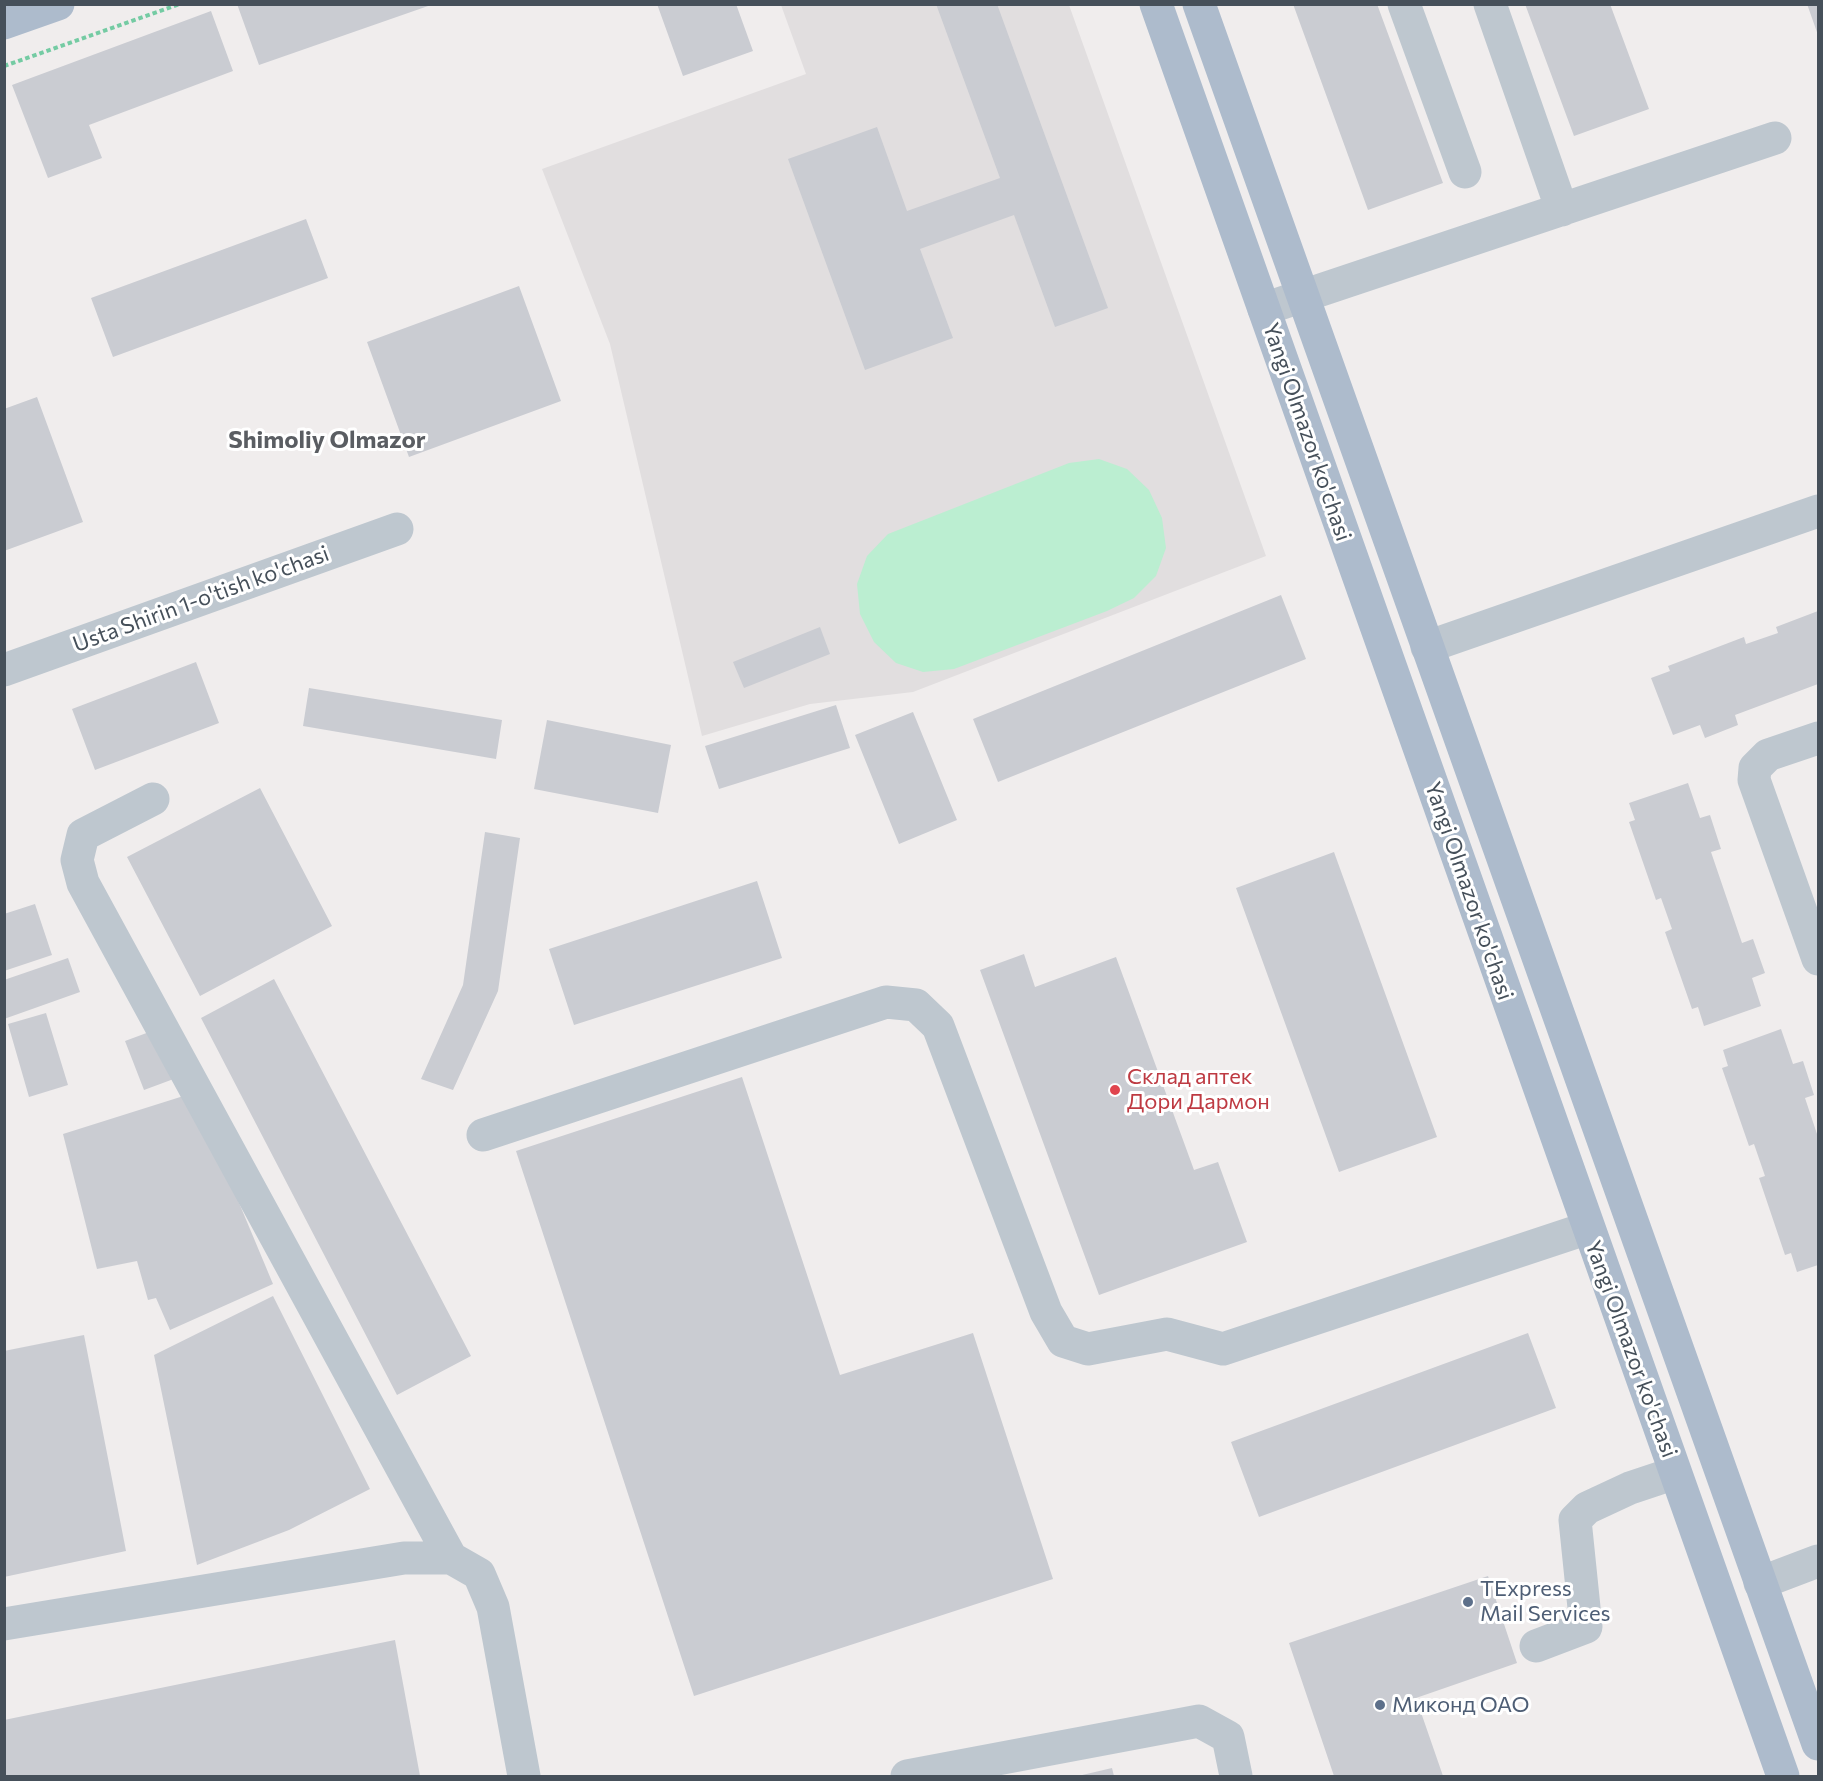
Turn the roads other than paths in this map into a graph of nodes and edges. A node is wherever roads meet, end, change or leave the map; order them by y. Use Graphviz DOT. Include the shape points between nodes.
graph roads {
  1 [pos="58,4"];
  2 [pos="1156,4"];
  3 [pos="1199,4"];
  4 [pos="1404,4"];
  5 [pos="1490,4"];
  6 [pos="4,23"];
  7 [pos="1775,138"];
  8 [pos="1465,172"];
  9 [pos="1562,210"];
  10 [pos="1303,296"];
  11 [pos="1264,309"];
  12 [pos="1818,511"];
  13 [pos="397,529"];
  14 [pos="1427,647"];
  15 [pos="4,670"];
  16 [pos="1818,738"];
  17 [pos="153,799"];
  18 [pos="1818,958"];
  19 [pos="483,1135"];
  20 [pos="1588,1228"];
  21 [pos="1675,1473"];
  22 [pos="451,1558"];
  23 [pos="1818,1561"];
  24 [pos="1760,1583"];
  25 [pos="4,1624"];
  26 [pos="1536,1646"];
  27 [pos="1818,1744"];
  28 [pos="524,1776"];
  29 [pos="907,1776"];
  30 [pos="1236,1776"];
  31 [pos="1783,1776"];
  1 -- 6 [label="main road"];
  2 -- 11 [label="main road, Yangi Olmazor ko'chasi"];
  3 -- 10 [label="main road, Yangi Olmazor ko'chasi"];
  4 -- 8 [label="street"];
  5 -- 9 [label="street"];
  7 -- 9 [label="street"];
  9 -- 10 [label="street"];
  10 -- 11 [label="street"];
  10 -- 14 [label="main road, Yangi Olmazor ko'chasi"];
  11 -- 20 [label="main road, Yangi Olmazor ko'chasi"];
  12 -- 14 [label="street"];
  13 -- 15 [label="street, Usta Shirin 1-o'tish ko'chasi"];
  14 -- 24 [label="main road, Yangi Olmazor ko'chasi"];
  16 -- 18 [label="street" via="1768,755 1755,768 1754,780"];
  17 -- 22 [label="street" via="83,835 77,860 83,883"];
  19 -- 20 [label="street" via="886,1002 916,1005 938,1026 1046,1312 1063,1341 1089,1349 1167,1334 1223,1349"];
  20 -- 21 [label="main road, Yangi Olmazor ko'chasi"];
  21 -- 26 [label="street" via="1619,1492 1587,1508 1575,1520 1586,1627"];
  21 -- 31 [label="main road, Yangi Olmazor ko'chasi"];
  22 -- 25 [label="street" via="404,1558"];
  22 -- 28 [label="street" via="479,1574 493,1608"];
  23 -- 24 [label="street"];
  24 -- 27 [label="main road, Yangi Olmazor ko'chasi"];
  29 -- 30 [label="street" via="1199,1721 1228,1737"];
}
